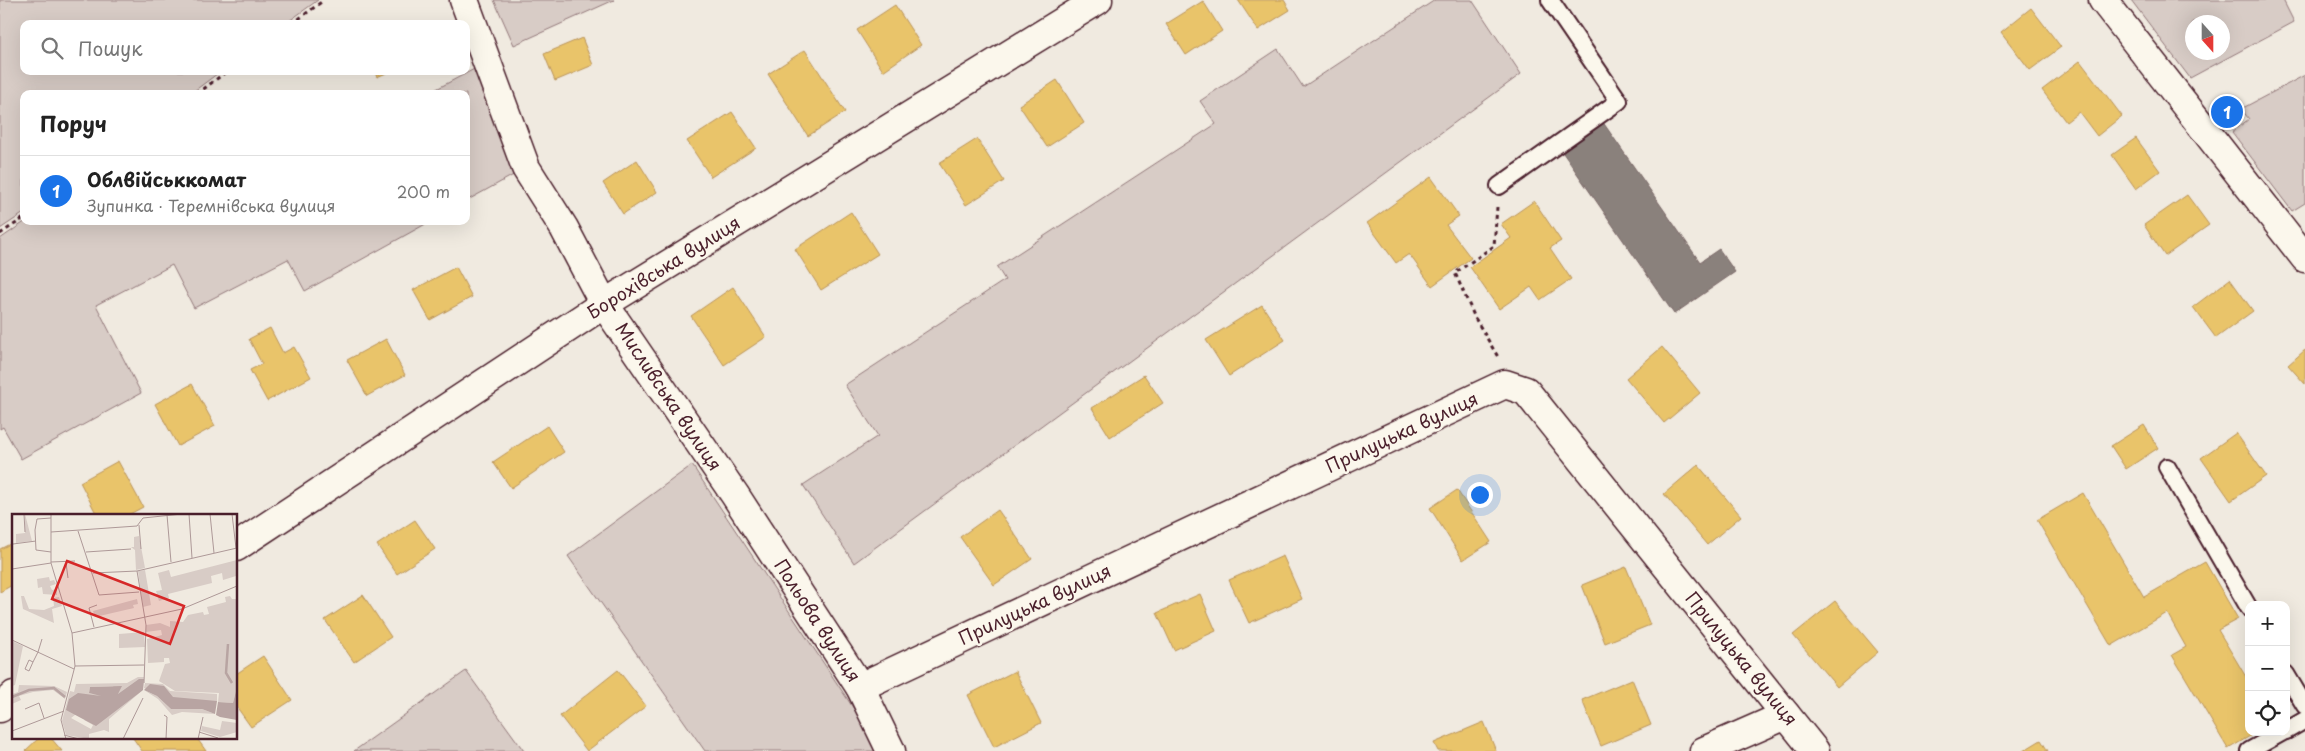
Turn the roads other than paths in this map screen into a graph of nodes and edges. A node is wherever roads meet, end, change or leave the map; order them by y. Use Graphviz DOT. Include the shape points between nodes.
graph roads {
  1 [pos="464,0"];
  2 [pos="1098,0"];
  3 [pos="1550,0"];
  4 [pos="2103,0"];
  5 [pos="1499,186"];
  6 [pos="2305,258"];
  7 [pos="604,304"];
  8 [pos="2167,467"];
  9 [pos="735,495"];
  10 [pos="238,546"];
  11 [pos="2245,601"];
  12 [pos="2290,681"];
  13 [pos="860,687"];
  14 [pos="12,697"];
  15 [pos="2305,706"];
  16 [pos="0,708"];
  17 [pos="1786,715"];
  18 [pos="2305,720"];
  19 [pos="2290,728"];
  20 [pos="2276,736"];
  21 [pos="891,751"];
  22 [pos="1704,751"];
  23 [pos="1815,751"];
  24 [pos="2249,751"];
  1 -- 7 [label="street, Мисливська вулиця" via="526,168 564,228"];
  2 -- 7 [label="street, Борохівська вулиця"];
  3 -- 5 [label="lane" via="1619,100"];
  4 -- 6 [label="street"];
  7 -- 9 [label="street, Мисливська вулиця"];
  7 -- 10 [label="street, Борохівська вулиця"];
  8 -- 11 [label="lane"];
  9 -- 13 [label="street, Польова вулиця"];
  12 -- 15 [label="lane"];
  13 -- 17 [label="street, Прилуцька вулиця" via="1505,384 1526,391"];
  13 -- 21 [label="street, Польова вулиця"];
  14 -- 16 [label="street"];
  17 -- 22 [label="street"];
  17 -- 23 [label="street, Прилуцька вулиця"];
  18 -- 19 [label="lane"];
  20 -- 24 [label="lane"];
}
